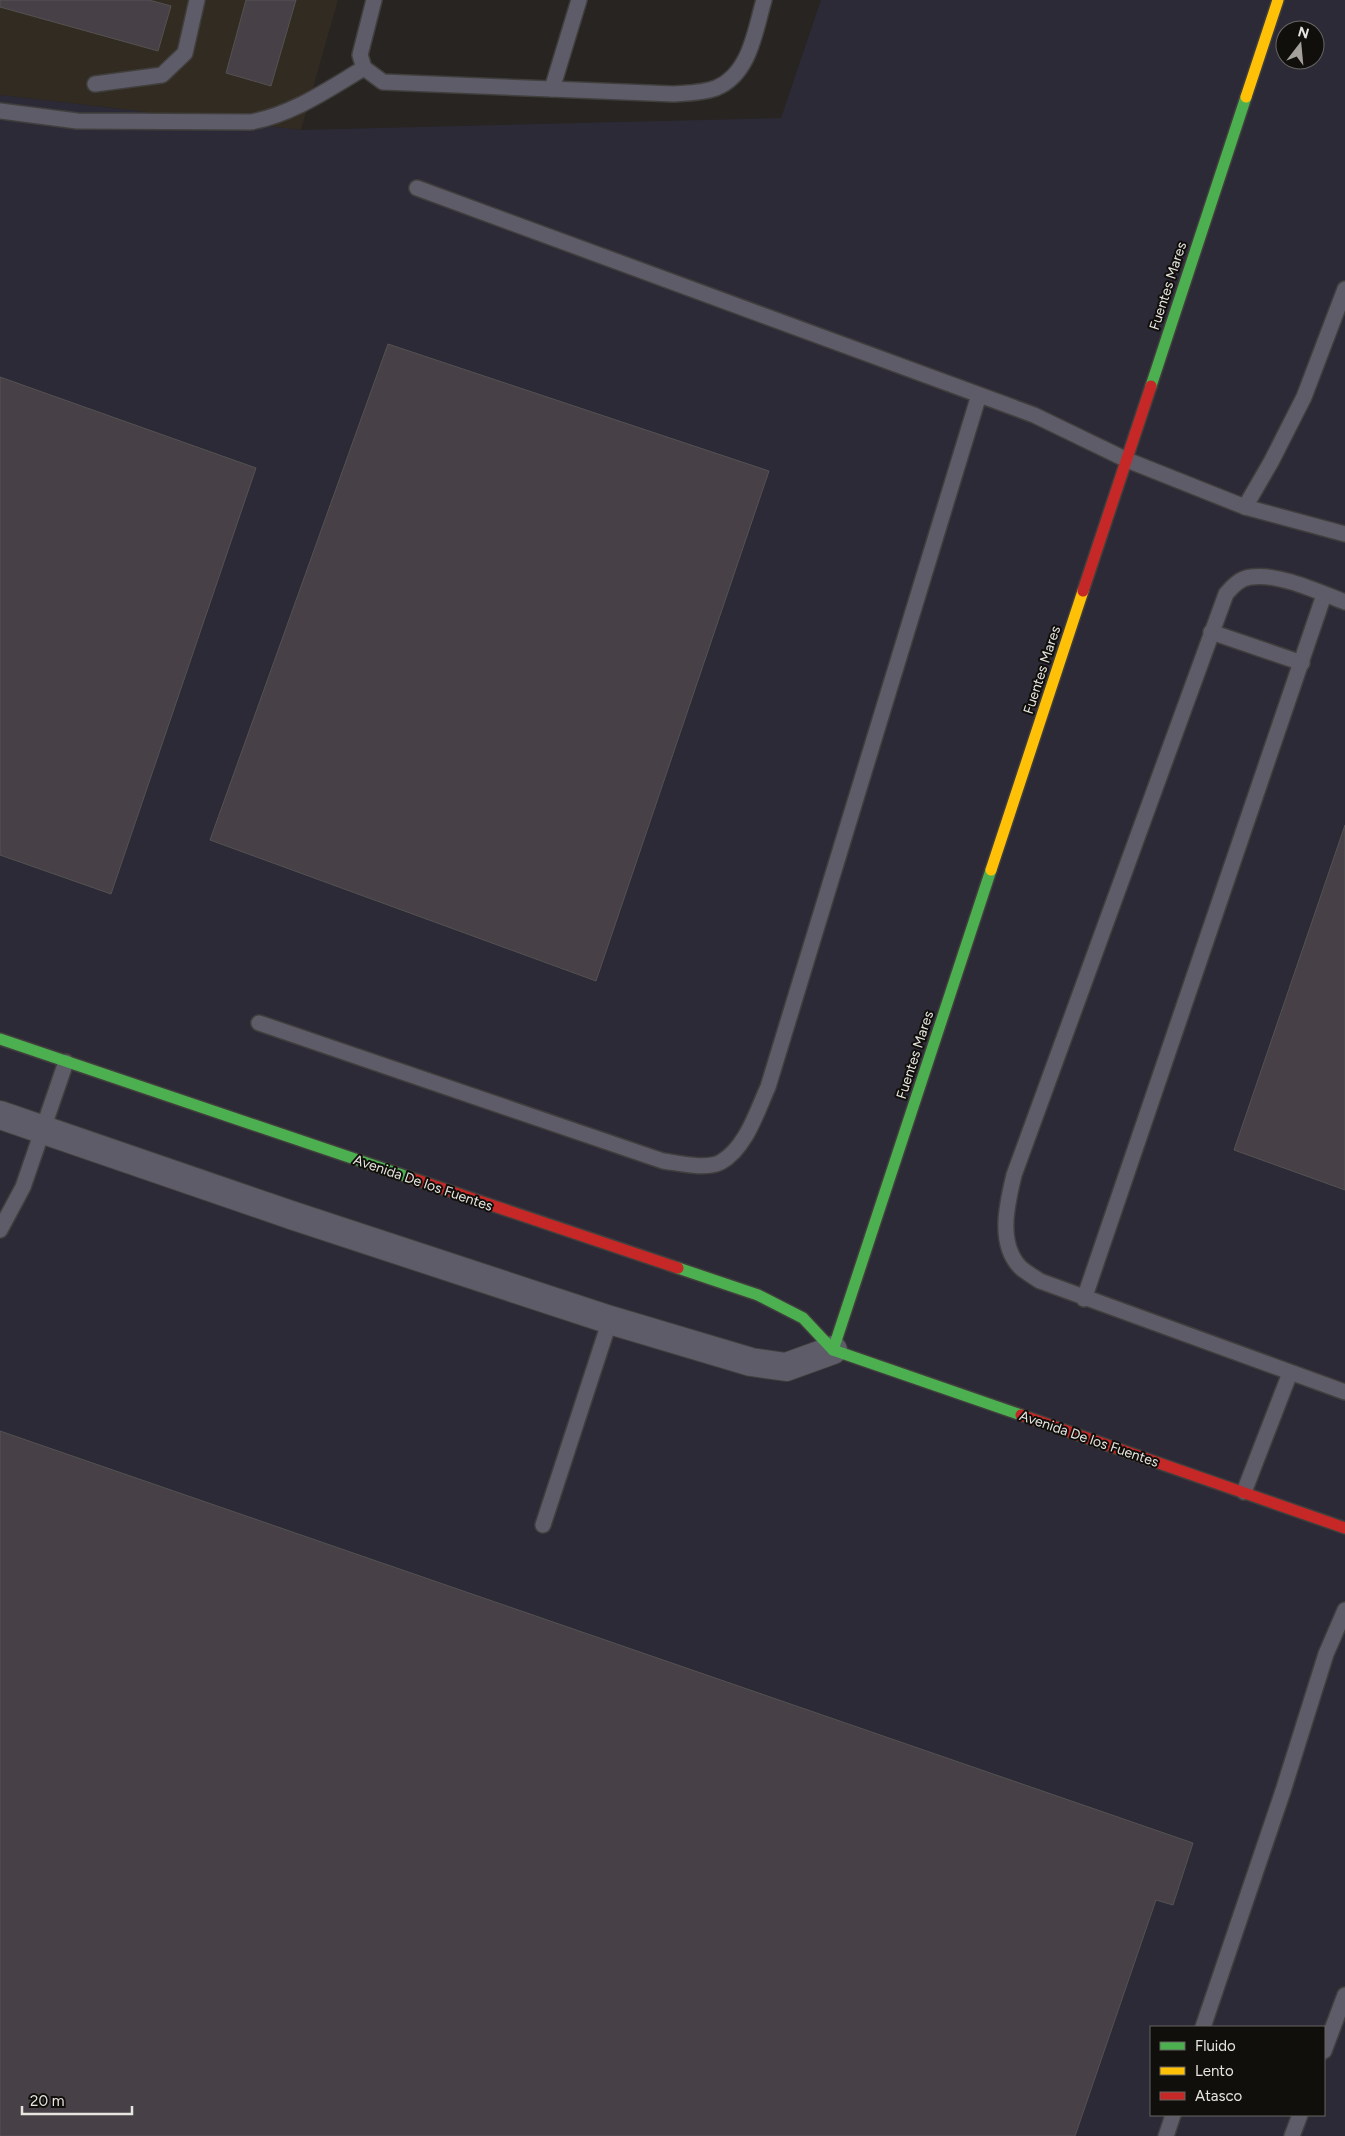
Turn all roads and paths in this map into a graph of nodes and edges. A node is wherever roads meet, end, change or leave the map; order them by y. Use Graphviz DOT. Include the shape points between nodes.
graph roads {
  1 [pos="197,0"];
  2 [pos="374,0"];
  3 [pos="579,0"];
  4 [pos="764,0"];
  5 [pos="1278,0"];
  6 [pos="364,68"];
  7 [pos="94,84"];
  8 [pos="552,89"];
  9 [pos="0,111"];
  10 [pos="417,188"];
  11 [pos="1345,289"];
  12 [pos="979,396"];
  13 [pos="1128,460"];
  14 [pos="1245,506"];
  15 [pos="1345,534"];
  16 [pos="1324,594"];
  17 [pos="1345,602"];
  18 [pos="1211,632"];
  19 [pos="1302,663"];
  20 [pos="259,1024"];
  21 [pos="0,1039"];
  22 [pos="66,1062"];
  23 [pos="0,1115"];
  24 [pos="43,1130"];
  25 [pos="0,1230"];
  26 [pos="1084,1299"];
  27 [pos="610,1320"];
  28 [pos="833,1350"];
  29 [pos="1290,1373"];
  30 [pos="1345,1392"];
  31 [pos="1244,1492"];
  32 [pos="543,1525"];
  33 [pos="1345,1528"];
  34 [pos="1345,1610"];
  35 [pos="1345,1995"];
  36 [pos="1203,2026"];
  37 [pos="1325,2048"];
  38 [pos="1173,2116"];
  39 [pos="1300,2116"];
  40 [pos="1166,2136"];
  41 [pos="1292,2136"];
  1 -- 7 [label="lane" via="185,53 162,75"];
  2 -- 6 [label="lane" via="360,55"];
  3 -- 8 [label="lane"];
  4 -- 8 [label="lane" via="738,74 715,88 674,94"];
  5 -- 13 [label="street, Fuentes Mares"];
  6 -- 8 [label="lane" via="383,82 396,84"];
  6 -- 9 [label="lane" via="298,107 275,117 251,122 77,121"];
  10 -- 12 [label="lane"];
  11 -- 14 [label="lane" via="1304,396"];
  12 -- 13 [label="lane" via="1034,415"];
  12 -- 20 [label="lane" via="768,1087 737,1148 720,1162 695,1166 663,1161"];
  13 -- 14 [label="lane"];
  13 -- 28 [label="street, Fuentes Mares"];
  14 -- 15 [label="lane"];
  16 -- 17 [label="lane"];
  16 -- 18 [label="lane" via="1267,577 1250,577 1235,583 1226,594"];
  16 -- 19 [label="lane"];
  18 -- 19 [label="lane"];
  18 -- 26 [label="lane" via="1014,1175 1007,1205 1006,1231 1010,1249 1020,1267 1040,1282"];
  19 -- 26 [label="lane"];
  21 -- 22 [label="street, Avenida De los Fuentes"];
  22 -- 24 [label="lane"];
  22 -- 28 [label="street, Avenida De los Fuentes" via="758,1295 803,1318"];
  23 -- 24 [label="street"];
  24 -- 25 [label="lane" via="23,1186"];
  24 -- 27 [label="street"];
  26 -- 29 [label="lane"];
  27 -- 28 [label="street" via="751,1362 786,1367"];
  27 -- 32 [label="lane"];
  28 -- 31 [label="street, Avenida De los Fuentes"];
  29 -- 30 [label="lane"];
  29 -- 31 [label="lane"];
  31 -- 33 [label="street, Avenida De los Fuentes"];
  34 -- 36 [label="lane" via="1326,1654"];
  35 -- 37 [label="lane"];
  38 -- 40 [label="lane"];
  39 -- 41 [label="lane"];
}
